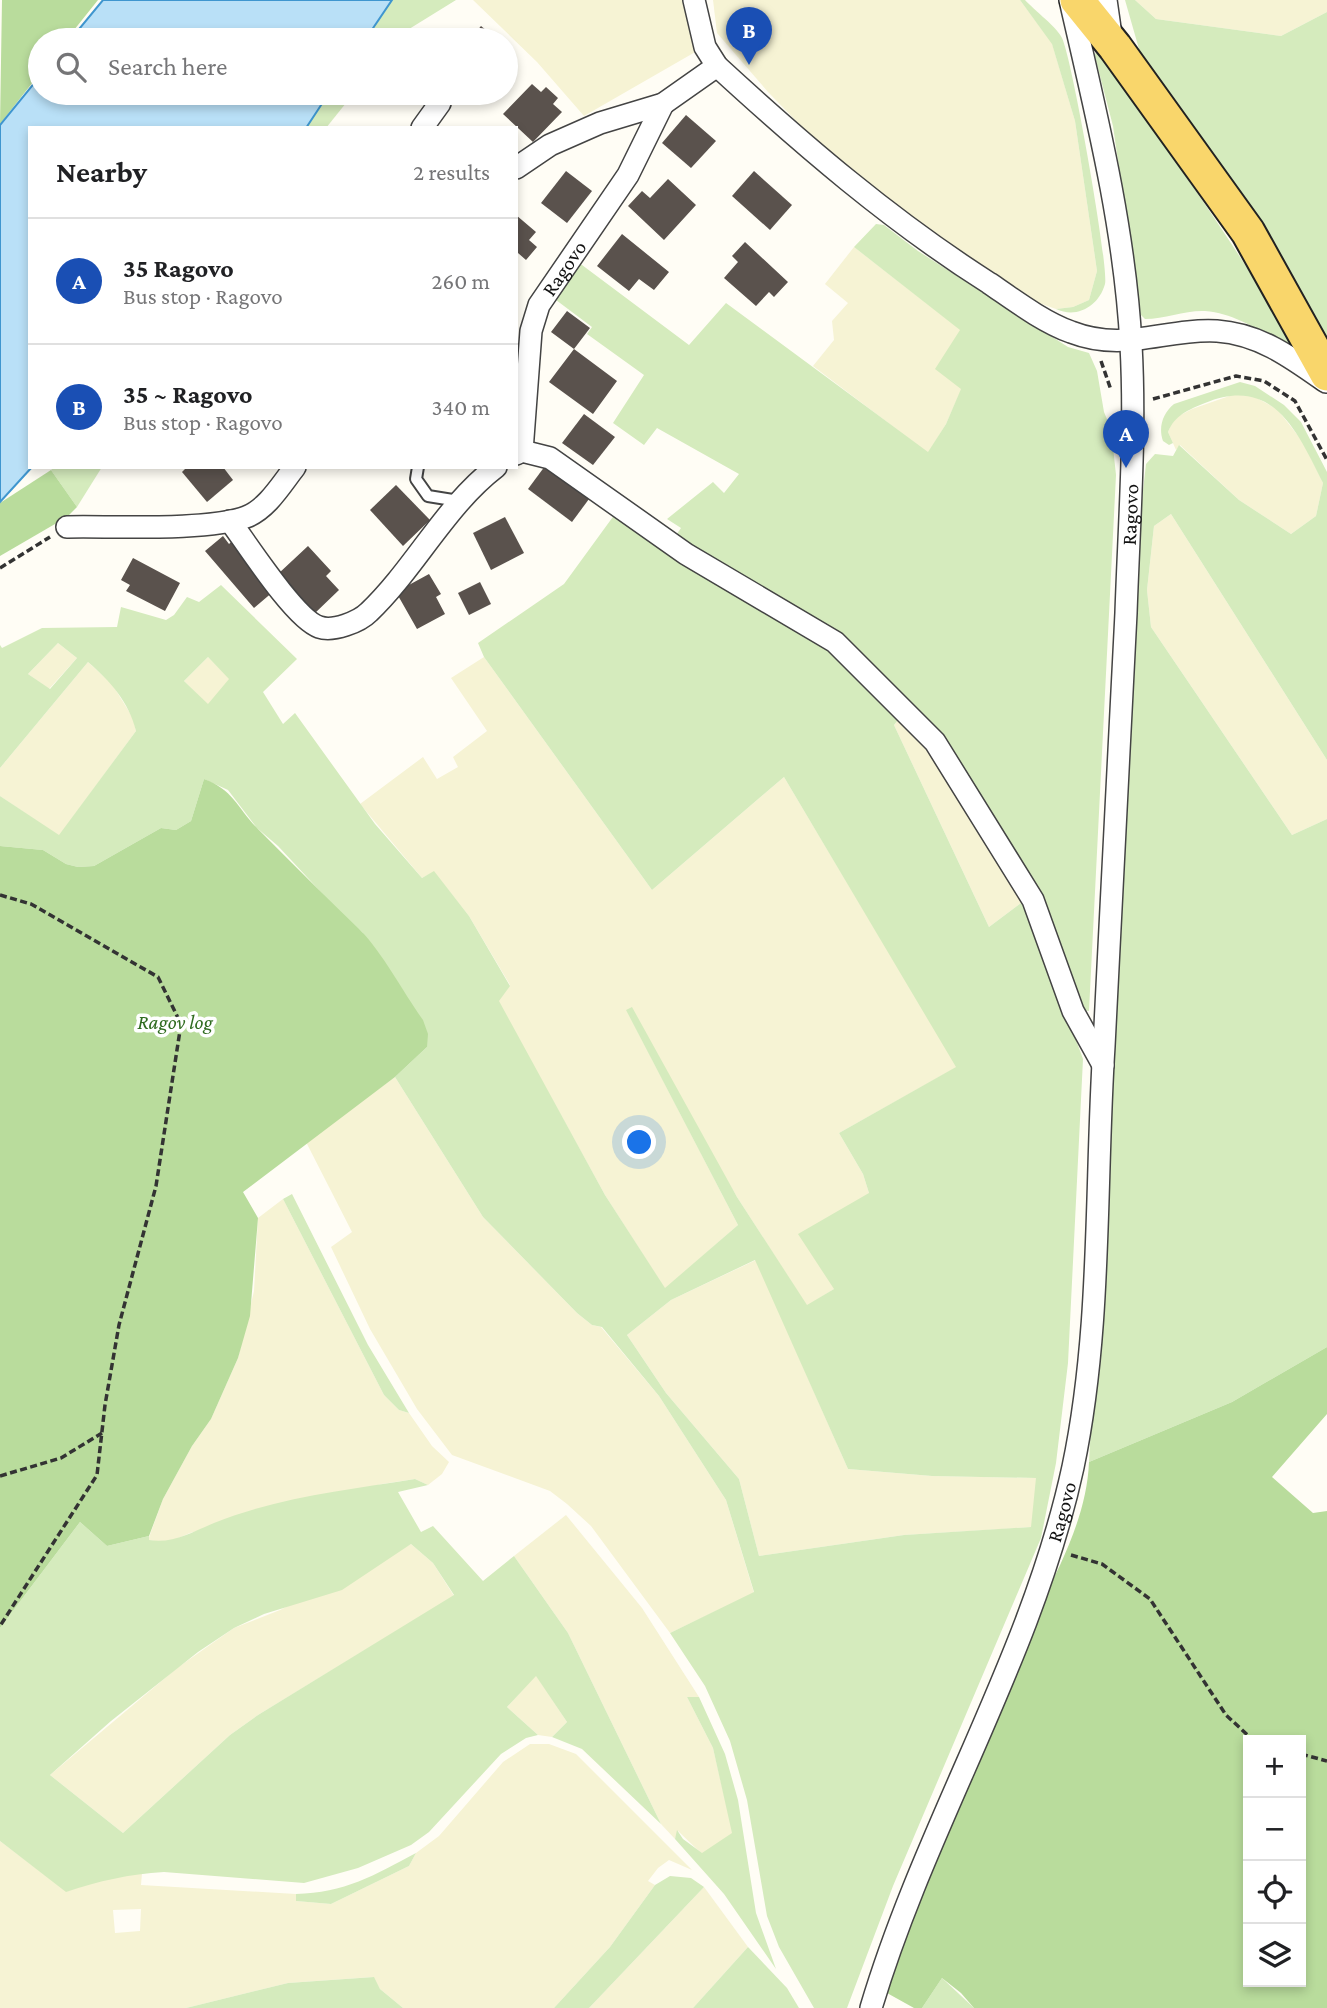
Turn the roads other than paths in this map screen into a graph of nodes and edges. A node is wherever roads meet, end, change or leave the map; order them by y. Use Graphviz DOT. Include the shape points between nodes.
graph roads {
  1 [pos="694,0"];
  2 [pos="1070,0"];
  3 [pos="1077,0"];
  4 [pos="1106,0"];
  5 [pos="1112,44"];
  6 [pos="716,66"];
  7 [pos="663,104"];
  8 [pos="439,105"];
  9 [pos="423,126"];
  10 [pos="518,167"];
  11 [pos="1131,342"];
  12 [pos="1327,373"];
  13 [pos="1327,383"];
  14 [pos="519,452"];
  15 [pos="293,469"];
  16 [pos="418,469"];
  17 [pos="494,469"];
  18 [pos="461,502"];
  19 [pos="230,521"];
  20 [pos="67,527"];
  21 [pos="1103,1065"];
  22 [pos="871,2008"];
  1 -- 6 [label="street" via="705,47"];
  2 -- 11 [label="street, Ragovo" via="1111,194"];
  3 -- 5 [label="main road"];
  4 -- 5 [label="street"];
  5 -- 12 [label="main road" via="1248,232"];
  6 -- 7 [label="street, Ragovo"];
  6 -- 11 [label="street" via="850,184 964,267 1070,332"];
  7 -- 10 [label="street, Ragovo" via="600,122 550,145"];
  7 -- 14 [label="street, Ragovo" via="628,175 539,305 531,331"];
  8 -- 9 [label="street"];
  11 -- 13 [label="street" via="1182,333 1242,335 1269,344"];
  11 -- 21 [label="street, Ragovo" via="1118,802"];
  14 -- 21 [label="street, Ragovo" via="550,458 686,554 835,642 935,742 1033,900 1073,1011"];
  15 -- 19 [label="street" via="270,500 248,517"];
  16 -- 18 [label="lane" via="416,479 428,496"];
  17 -- 18 [label="street"];
  18 -- 19 [label="street" via="367,614 335,629 318,627 298,611"];
  19 -- 20 [label="street"];
  21 -- 22 [label="street, Ragovo" via="1096,1287 1073,1466 1023,1630 895,1932"];
}
